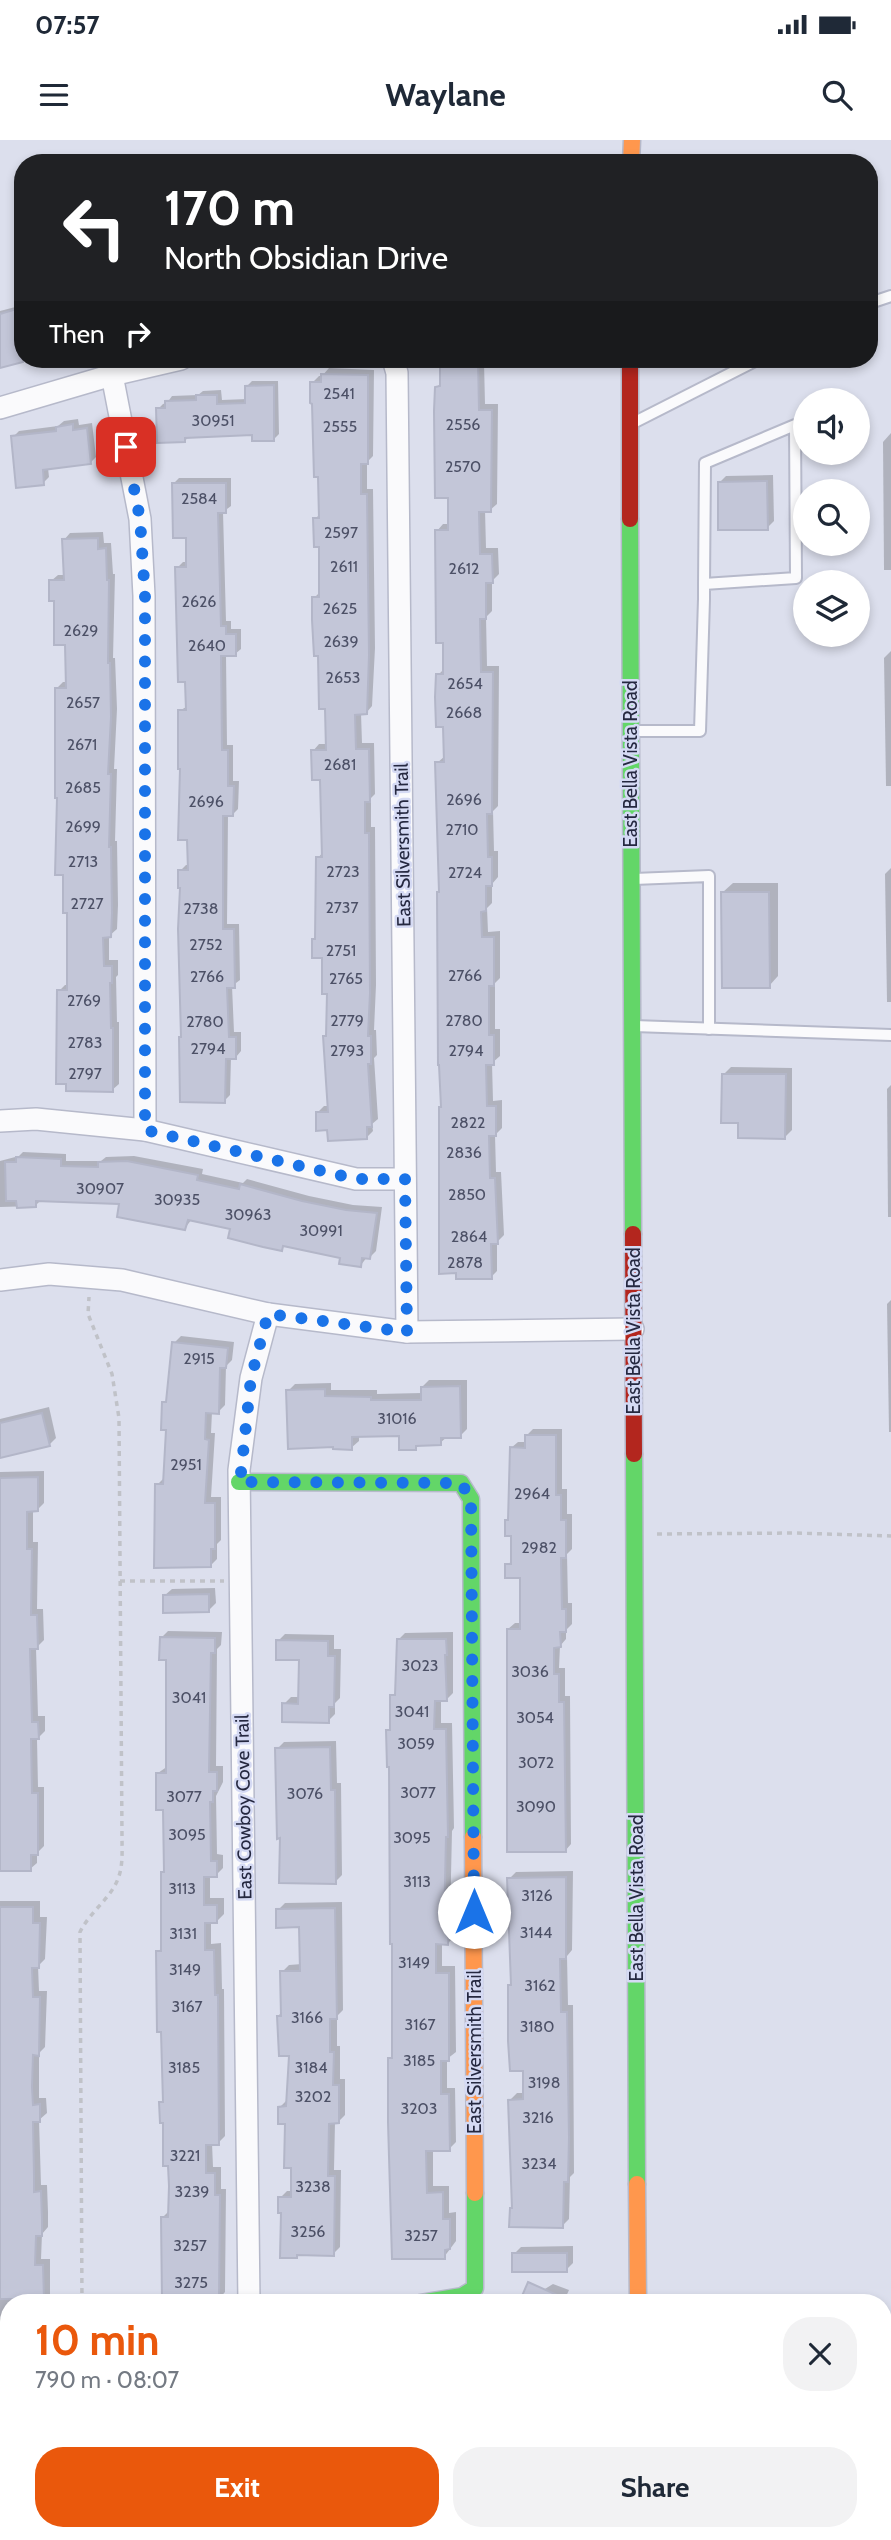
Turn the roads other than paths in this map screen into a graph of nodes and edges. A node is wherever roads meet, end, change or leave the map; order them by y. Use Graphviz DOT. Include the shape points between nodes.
graph roads {
  1 [pos="142,368"];
  2 [pos="396,368"];
  3 [pos="630,368"];
  4 [pos="741,368"];
  5 [pos="112,375"];
  6 [pos="0,408"];
  7 [pos="630,424"];
  8 [pos="704,584"];
  9 [pos="630,731"];
  10 [pos="631,879"];
  11 [pos="632,1026"];
  12 [pos="709,1028"];
  13 [pos="891,1035"];
  14 [pos="0,1121"];
  15 [pos="145,1130"];
  16 [pos="405,1179"];
  17 [pos="0,1280"];
  18 [pos="268,1314"];
  19 [pos="633,1329"];
  20 [pos="407,1332"];
  21 [pos="240,1482"];
  22 [pos="249,2294"];
  23 [pos="465,2294"];
  24 [pos="638,2294"];
  1 -- 5 [label="street"];
  2 -- 16 [label="street, East Silversmith Trail"];
  3 -- 7 [label="street, East Bella Vista Road"];
  4 -- 7 [label="lane"];
  5 -- 6 [label="street"];
  5 -- 15 [label="street" via="140,519 145,596"];
  7 -- 9 [label="street, East Bella Vista Road"];
  8 -- 8 [label="lane" via="705,463 795,425 796,578"];
  8 -- 9 [label="lane" via="700,731"];
  9 -- 10 [label="street, East Bella Vista Road"];
  10 -- 11 [label="street, East Bella Vista Road"];
  10 -- 12 [label="lane" via="709,876"];
  11 -- 12 [label="lane"];
  11 -- 19 [label="street, East Bella Vista Road"];
  12 -- 13 [label="lane"];
  14 -- 15 [label="street" via="36,1119"];
  15 -- 16 [label="street" via="356,1179"];
  16 -- 20 [label="street, East Silversmith Trail"];
  17 -- 18 [label="street" via="49,1274 122,1279"];
  18 -- 20 [label="street"];
  18 -- 21 [label="street, East Cowboy Cove Trail" via="251,1378"];
  19 -- 20 [label="street"];
  19 -- 24 [label="street, East Bella Vista Road"];
  21 -- 22 [label="street, East Cowboy Cove Trail"];
  21 -- 23 [label="street, East Silversmith Trail" via="461,1483 471,1499 475,2288"];
}
